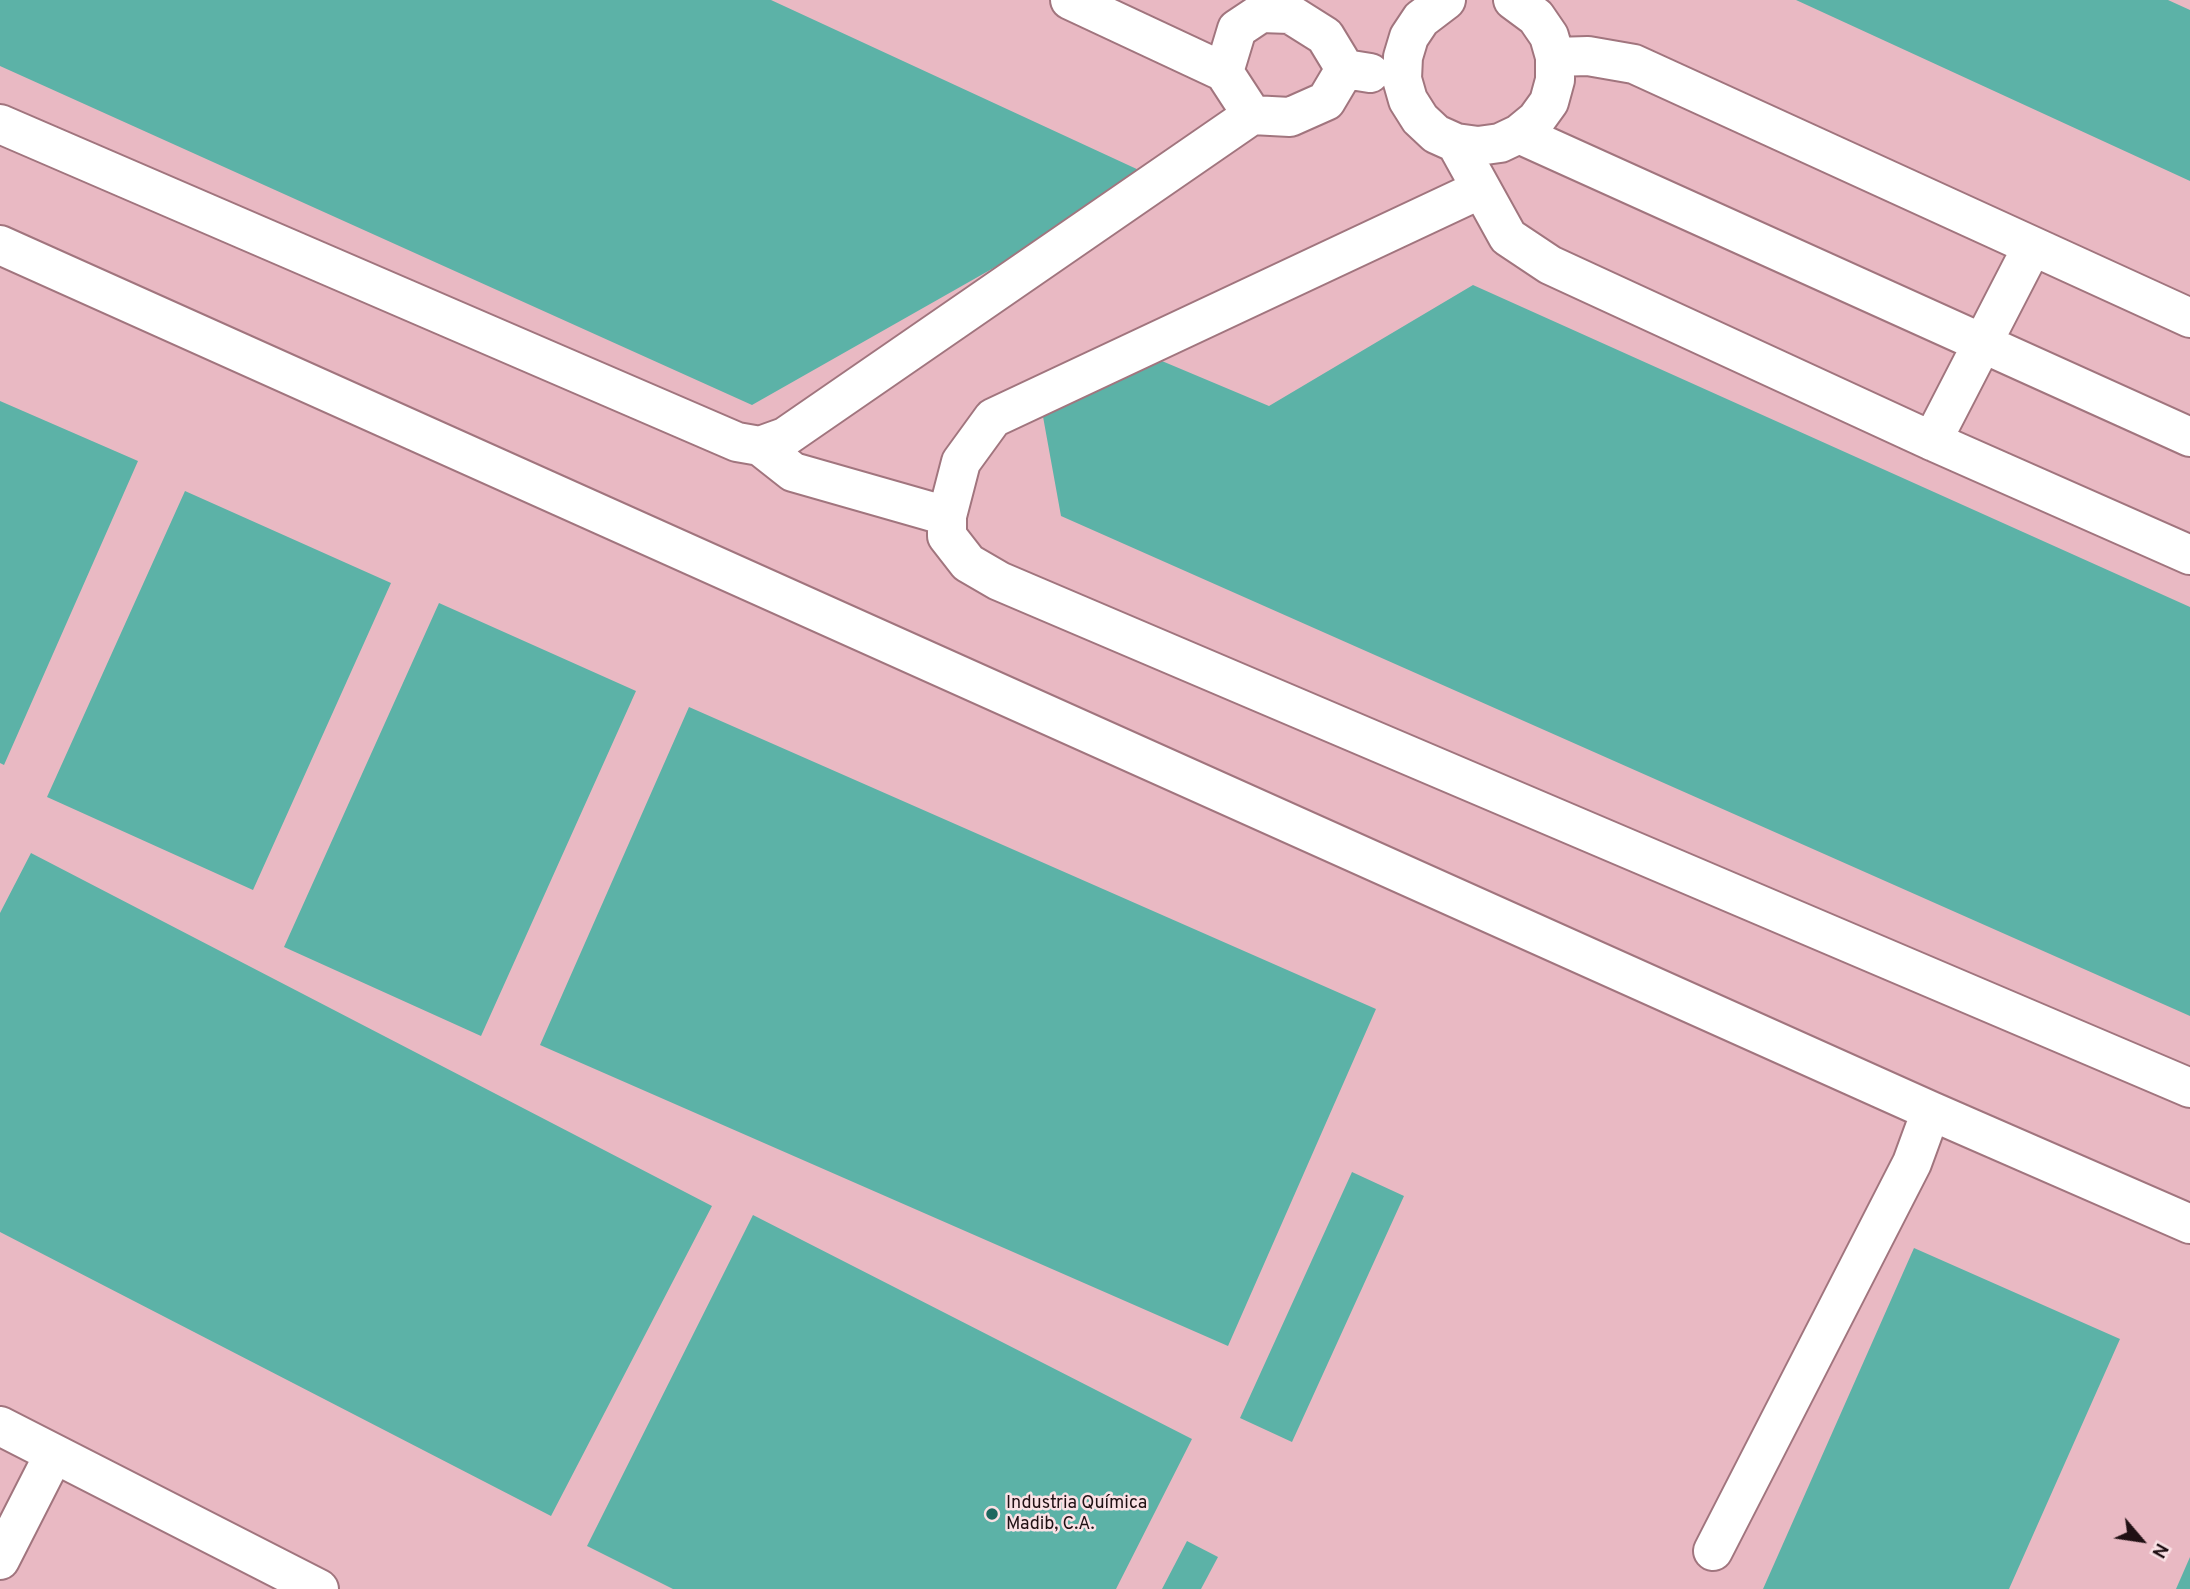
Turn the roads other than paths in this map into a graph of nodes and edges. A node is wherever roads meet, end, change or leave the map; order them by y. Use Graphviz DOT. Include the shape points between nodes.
graph roads {
  1 [pos="1070,0"];
  2 [pos="1446,0"];
  3 [pos="1531,6"];
  4 [pos="1555,57"];
  5 [pos="1345,69"];
  6 [pos="1224,72"];
  7 [pos="1402,79"];
  8 [pos="1252,115"];
  9 [pos="0,124"];
  10 [pos="1520,134"];
  11 [pos="1456,143"];
  12 [pos="1481,189"];
  13 [pos="0,245"];
  14 [pos="2031,249"];
  15 [pos="2190,318"];
  16 [pos="1982,344"];
  17 [pos="2190,436"];
  18 [pos="1932,441"];
  19 [pos="760,446"];
  20 [pos="947,516"];
  21 [pos="2190,555"];
  22 [pos="2190,1088"];
  23 [pos="1931,1111"];
  24 [pos="2190,1224"];
  25 [pos="0,1426"];
  26 [pos="54,1454"];
  27 [pos="1713,1550"];
  28 [pos="0,1560"];
  29 [pos="319,1589"];
  1 -- 6 [label="street"];
  2 -- 7 [label="street" via="1421,19 1409,37"];
  3 -- 4 [label="street" via="1549,36"];
  4 -- 10 [label="street" via="1549,102"];
  4 -- 14 [label="street" via="1588,56 1634,64"];
  5 -- 6 [label="street" via="1325,36 1290,14 1261,13 1237,29"];
  5 -- 7 [label="street"];
  5 -- 8 [label="street" via="1326,100 1290,117"];
  6 -- 8 [label="street"];
  7 -- 11 [label="street" via="1420,119 1436,134"];
  8 -- 19 [label="street" via="785,437"];
  9 -- 19 [label="street" via="737,442"];
  10 -- 11 [label="street" via="1500,143"];
  10 -- 16 [label="street"];
  11 -- 12 [label="street"];
  12 -- 18 [label="street" via="1508,237 1550,265"];
  12 -- 20 [label="street" via="993,418 961,462"];
  13 -- 23 [label="street"];
  14 -- 15 [label="street"];
  14 -- 16 [label="street"];
  16 -- 17 [label="street"];
  16 -- 18 [label="street"];
  18 -- 21 [label="street"];
  19 -- 20 [label="street" via="793,472"];
  20 -- 22 [label="street" via="947,536 968,563 999,581"];
  23 -- 24 [label="street"];
  23 -- 27 [label="street" via="1912,1163"];
  25 -- 26 [label="street"];
  26 -- 28 [label="street"];
  26 -- 29 [label="street"];
}
